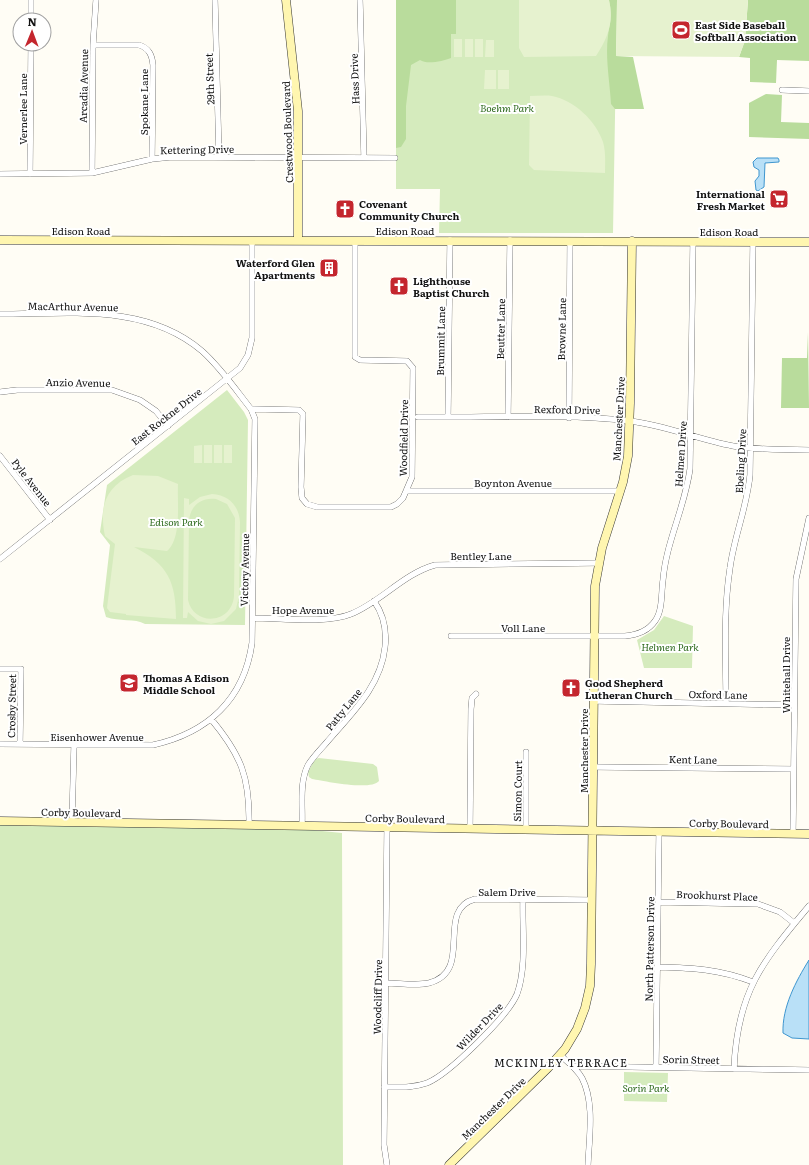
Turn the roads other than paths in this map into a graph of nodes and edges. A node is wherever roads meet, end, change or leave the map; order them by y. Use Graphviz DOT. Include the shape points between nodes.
graph roads {
  1 [pos="31,0"];
  2 [pos="96,0"];
  3 [pos="215,0"];
  4 [pos="286,0"];
  5 [pos="360,0"];
  6 [pos="31,12"];
  7 [pos="93,45"];
  8 [pos="31,52"];
  9 [pos="782,90"];
  10 [pos="809,91"];
  11 [pos="219,157"];
  12 [pos="299,157"];
  13 [pos="364,158"];
  14 [pos="395,158"];
  15 [pos="152,159"];
  16 [pos="92,173"];
  17 [pos="0,174"];
  18 [pos="30,174"];
  19 [pos="0,240"];
  20 [pos="252,240"];
  21 [pos="298,240"];
  22 [pos="355,240"];
  23 [pos="450,240"];
  24 [pos="510,240"];
  25 [pos="570,241"];
  26 [pos="632,241"];
  27 [pos="693,241"];
  28 [pos="753,241"];
  29 [pos="809,242"];
  30 [pos="0,314"];
  31 [pos="228,379"];
  32 [pos="0,392"];
  33 [pos="251,409"];
  34 [pos="418,417"];
  35 [pos="448,417"];
  36 [pos="508,417"];
  37 [pos="569,418"];
  38 [pos="630,421"];
  39 [pos="168,426"];
  40 [pos="691,435"];
  41 [pos="751,448"];
  42 [pos="809,450"];
  43 [pos="0,456"];
  44 [pos="406,491"];
  45 [pos="620,491"];
  46 [pos="809,518"];
  47 [pos="50,520"];
  48 [pos="0,559"];
  49 [pos="598,563"];
  50 [pos="374,601"];
  51 [pos="253,618"];
  52 [pos="451,636"];
  53 [pos="594,636"];
  54 [pos="0,669"];
  55 [pos="476,694"];
  56 [pos="594,701"];
  57 [pos="726,704"];
  58 [pos="794,704"];
  59 [pos="211,719"];
  60 [pos="0,744"];
  61 [pos="20,744"];
  62 [pos="74,746"];
  63 [pos="526,752"];
  64 [pos="593,767"];
  65 [pos="793,769"];
  66 [pos="0,821"];
  67 [pos="72,822"];
  68 [pos="249,825"];
  69 [pos="302,826"];
  70 [pos="387,828"];
  71 [pos="470,829"];
  72 [pos="526,830"];
  73 [pos="592,831"];
  74 [pos="659,832"];
  75 [pos="793,834"];
  76 [pos="809,834"];
  77 [pos="523,899"];
  78 [pos="592,900"];
  79 [pos="658,902"];
  80 [pos="809,906"];
  81 [pos="794,923"];
  82 [pos="658,967"];
  83 [pos="753,982"];
  84 [pos="386,983"];
  85 [pos="560,1055"];
  86 [pos="572,1066"];
  87 [pos="656,1067"];
  88 [pos="734,1068"];
  89 [pos="809,1070"];
  90 [pos="384,1087"];
  91 [pos="387,1165"];
  92 [pos="449,1165"];
  93 [pos="588,1165"];
  1 -- 6 [label="street"];
  2 -- 7 [label="street, Arcadia Avenue"];
  3 -- 11 [label="street, 29th Street"];
  4 -- 12 [label="street, Crestwood Boulevard" via="297,92"];
  5 -- 13 [label="street, Hass Drive"];
  7 -- 15 [label="street, Spokane Lane" via="134,45 144,47 150,53"];
  7 -- 16 [label="street, Arcadia Avenue"];
  8 -- 18 [label="street, Vernerlee Lane"];
  9 -- 10 [label="street"];
  11 -- 12 [label="street, Kettering Drive"];
  11 -- 15 [label="street, Kettering Drive"];
  12 -- 13 [label="street, Kettering Drive"];
  12 -- 21 [label="street, Crestwood Boulevard"];
  13 -- 14 [label="street, Kettering Drive"];
  15 -- 16 [label="street, Kettering Drive"];
  16 -- 18 [label="street, Kettering Drive"];
  17 -- 18 [label="street, Kettering Drive"];
  19 -- 20 [label="street, Edison Road"];
  20 -- 21 [label="street, Edison Road"];
  20 -- 31 [label="street, East Rockne Drive" via="252,345 245,362"];
  21 -- 22 [label="street, Edison Road"];
  22 -- 23 [label="street, Edison Road"];
  22 -- 44 [label="street, Woodfield Drive" via="355,357 360,360 407,362 413,368 412,477"];
  23 -- 24 [label="street, Edison Road"];
  23 -- 35 [label="street, Brummit Lane"];
  24 -- 25 [label="street, Edison Road"];
  24 -- 36 [label="street, Beutter Lane"];
  25 -- 26 [label="street, Edison Road"];
  25 -- 37 [label="street, Browne Lane"];
  26 -- 27 [label="street, Edison Road"];
  26 -- 38 [label="street, Manchester Drive"];
  27 -- 28 [label="street, Edison Road"];
  27 -- 40 [label="street, Helmen Drive"];
  28 -- 29 [label="street, Edison Road"];
  28 -- 41 [label="street, Ebeling Drive"];
  30 -- 31 [label="street, MacArthur Avenue" via="100,314 150,322 174,332 194,345"];
  31 -- 33 [label="street, MacArthur Avenue"];
  31 -- 39 [label="street, East Rockne Drive"];
  32 -- 39 [label="street, Anzio Avenue" via="112,390 140,400 156,411"];
  33 -- 44 [label="street, Woodfield Drive" via="302,412 301,487 302,498 307,504 391,507 397,504"];
  33 -- 51 [label="street, Victory Avenue" via="255,419"];
  34 -- 35 [label="street, Rexford Drive"];
  35 -- 36 [label="street, Rexford Drive"];
  36 -- 37 [label="street, Rexford Drive"];
  37 -- 38 [label="street, Rexford Drive"];
  38 -- 40 [label="street, Rexford Drive"];
  38 -- 45 [label="street, Manchester Drive" via="628,456"];
  39 -- 47 [label="street, East Rockne Drive"];
  40 -- 41 [label="street, Rexford Drive"];
  40 -- 53 [label="street, Helmen Drive" via="687,491 666,558 658,617 647,629 637,634"];
  41 -- 42 [label="street, Rexford Drive"];
  41 -- 57 [label="street, Ebeling Drive" via="748,496 728,578"];
  43 -- 47 [label="street, Pyle Avenue"];
  44 -- 45 [label="street, Boynton Avenue"];
  45 -- 49 [label="street, Manchester Drive"];
  46 -- 58 [label="street, Whitehall Drive" via="796,579"];
  47 -- 48 [label="street, East Rockne Drive"];
  49 -- 50 [label="street, Bentley Lane" via="435,565 418,571"];
  49 -- 53 [label="street, Manchester Drive"];
  50 -- 51 [label="street, Hope Avenue" via="340,618"];
  50 -- 69 [label="street, Patty Lane" via="382,614 386,628 384,657 375,681 364,699 308,766 303,782"];
  51 -- 59 [label="street, Victory Avenue" via="250,654 244,675 231,697"];
  52 -- 53 [label="street, Voll Lane"];
  53 -- 56 [label="street, Manchester Drive"];
  54 -- 61 [label="street, Crosby Street" via="21,669"];
  55 -- 71 [label="street" via="472,698 471,709"];
  56 -- 57 [label="street, Oxford Lane"];
  56 -- 64 [label="street, Manchester Drive"];
  57 -- 58 [label="street, Oxford Lane"];
  58 -- 65 [label="street, Whitehall Drive"];
  59 -- 62 [label="street, Eisenhower Avenue" via="182,737 153,745"];
  59 -- 68 [label="street" via="233,748 242,766 249,794"];
  60 -- 61 [label="street, Eisenhower Avenue"];
  61 -- 62 [label="street, Eisenhower Avenue"];
  62 -- 67 [label="street"];
  63 -- 72 [label="street, Simon Court"];
  64 -- 65 [label="street, Kent Lane"];
  64 -- 73 [label="street, Manchester Drive"];
  65 -- 75 [label="street, Whitehall Drive"];
  66 -- 67 [label="street, Corby Boulevard"];
  67 -- 68 [label="street, Corby Boulevard"];
  68 -- 69 [label="street, Corby Boulevard"];
  69 -- 70 [label="street, Corby Boulevard"];
  70 -- 71 [label="street, Corby Boulevard"];
  70 -- 84 [label="street, Woodcliff Drive"];
  71 -- 72 [label="street, Corby Boulevard"];
  72 -- 73 [label="street, Corby Boulevard"];
  73 -- 74 [label="street, Corby Boulevard"];
  73 -- 78 [label="street, Manchester Drive"];
  74 -- 75 [label="street, Corby Boulevard"];
  74 -- 79 [label="street, North Patterson Drive"];
  75 -- 76 [label="street, Corby Boulevard"];
  77 -- 78 [label="street, Salem Drive"];
  77 -- 84 [label="street, Salem Drive" via="475,899 464,904 454,922 454,955 444,974 426,983"];
  77 -- 90 [label="street, Wilder Drive" via="521,980 508,1011 453,1065 436,1078 411,1087"];
  78 -- 85 [label="street, Manchester Drive" via="588,997 577,1029"];
  79 -- 81 [label="street, Brookhurst Place" via="758,904 780,912"];
  79 -- 82 [label="street, North Patterson Drive"];
  80 -- 81 [label="street"];
  81 -- 83 [label="street" via="763,964"];
  82 -- 83 [label="street" via="717,970"];
  82 -- 87 [label="street, North Patterson Drive"];
  83 -- 88 [label="street" via="739,1025"];
  84 -- 90 [label="street, Woodcliff Drive"];
  85 -- 86 [label="street"];
  85 -- 92 [label="street, Manchester Drive"];
  86 -- 87 [label="street, Sorin Street"];
  86 -- 93 [label="street" via="582,1078 588,1095"];
  87 -- 88 [label="street, Sorin Street"];
  88 -- 89 [label="street, Sorin Street"];
  90 -- 91 [label="street, Woodcliff Drive" via="384,1145"];
}
